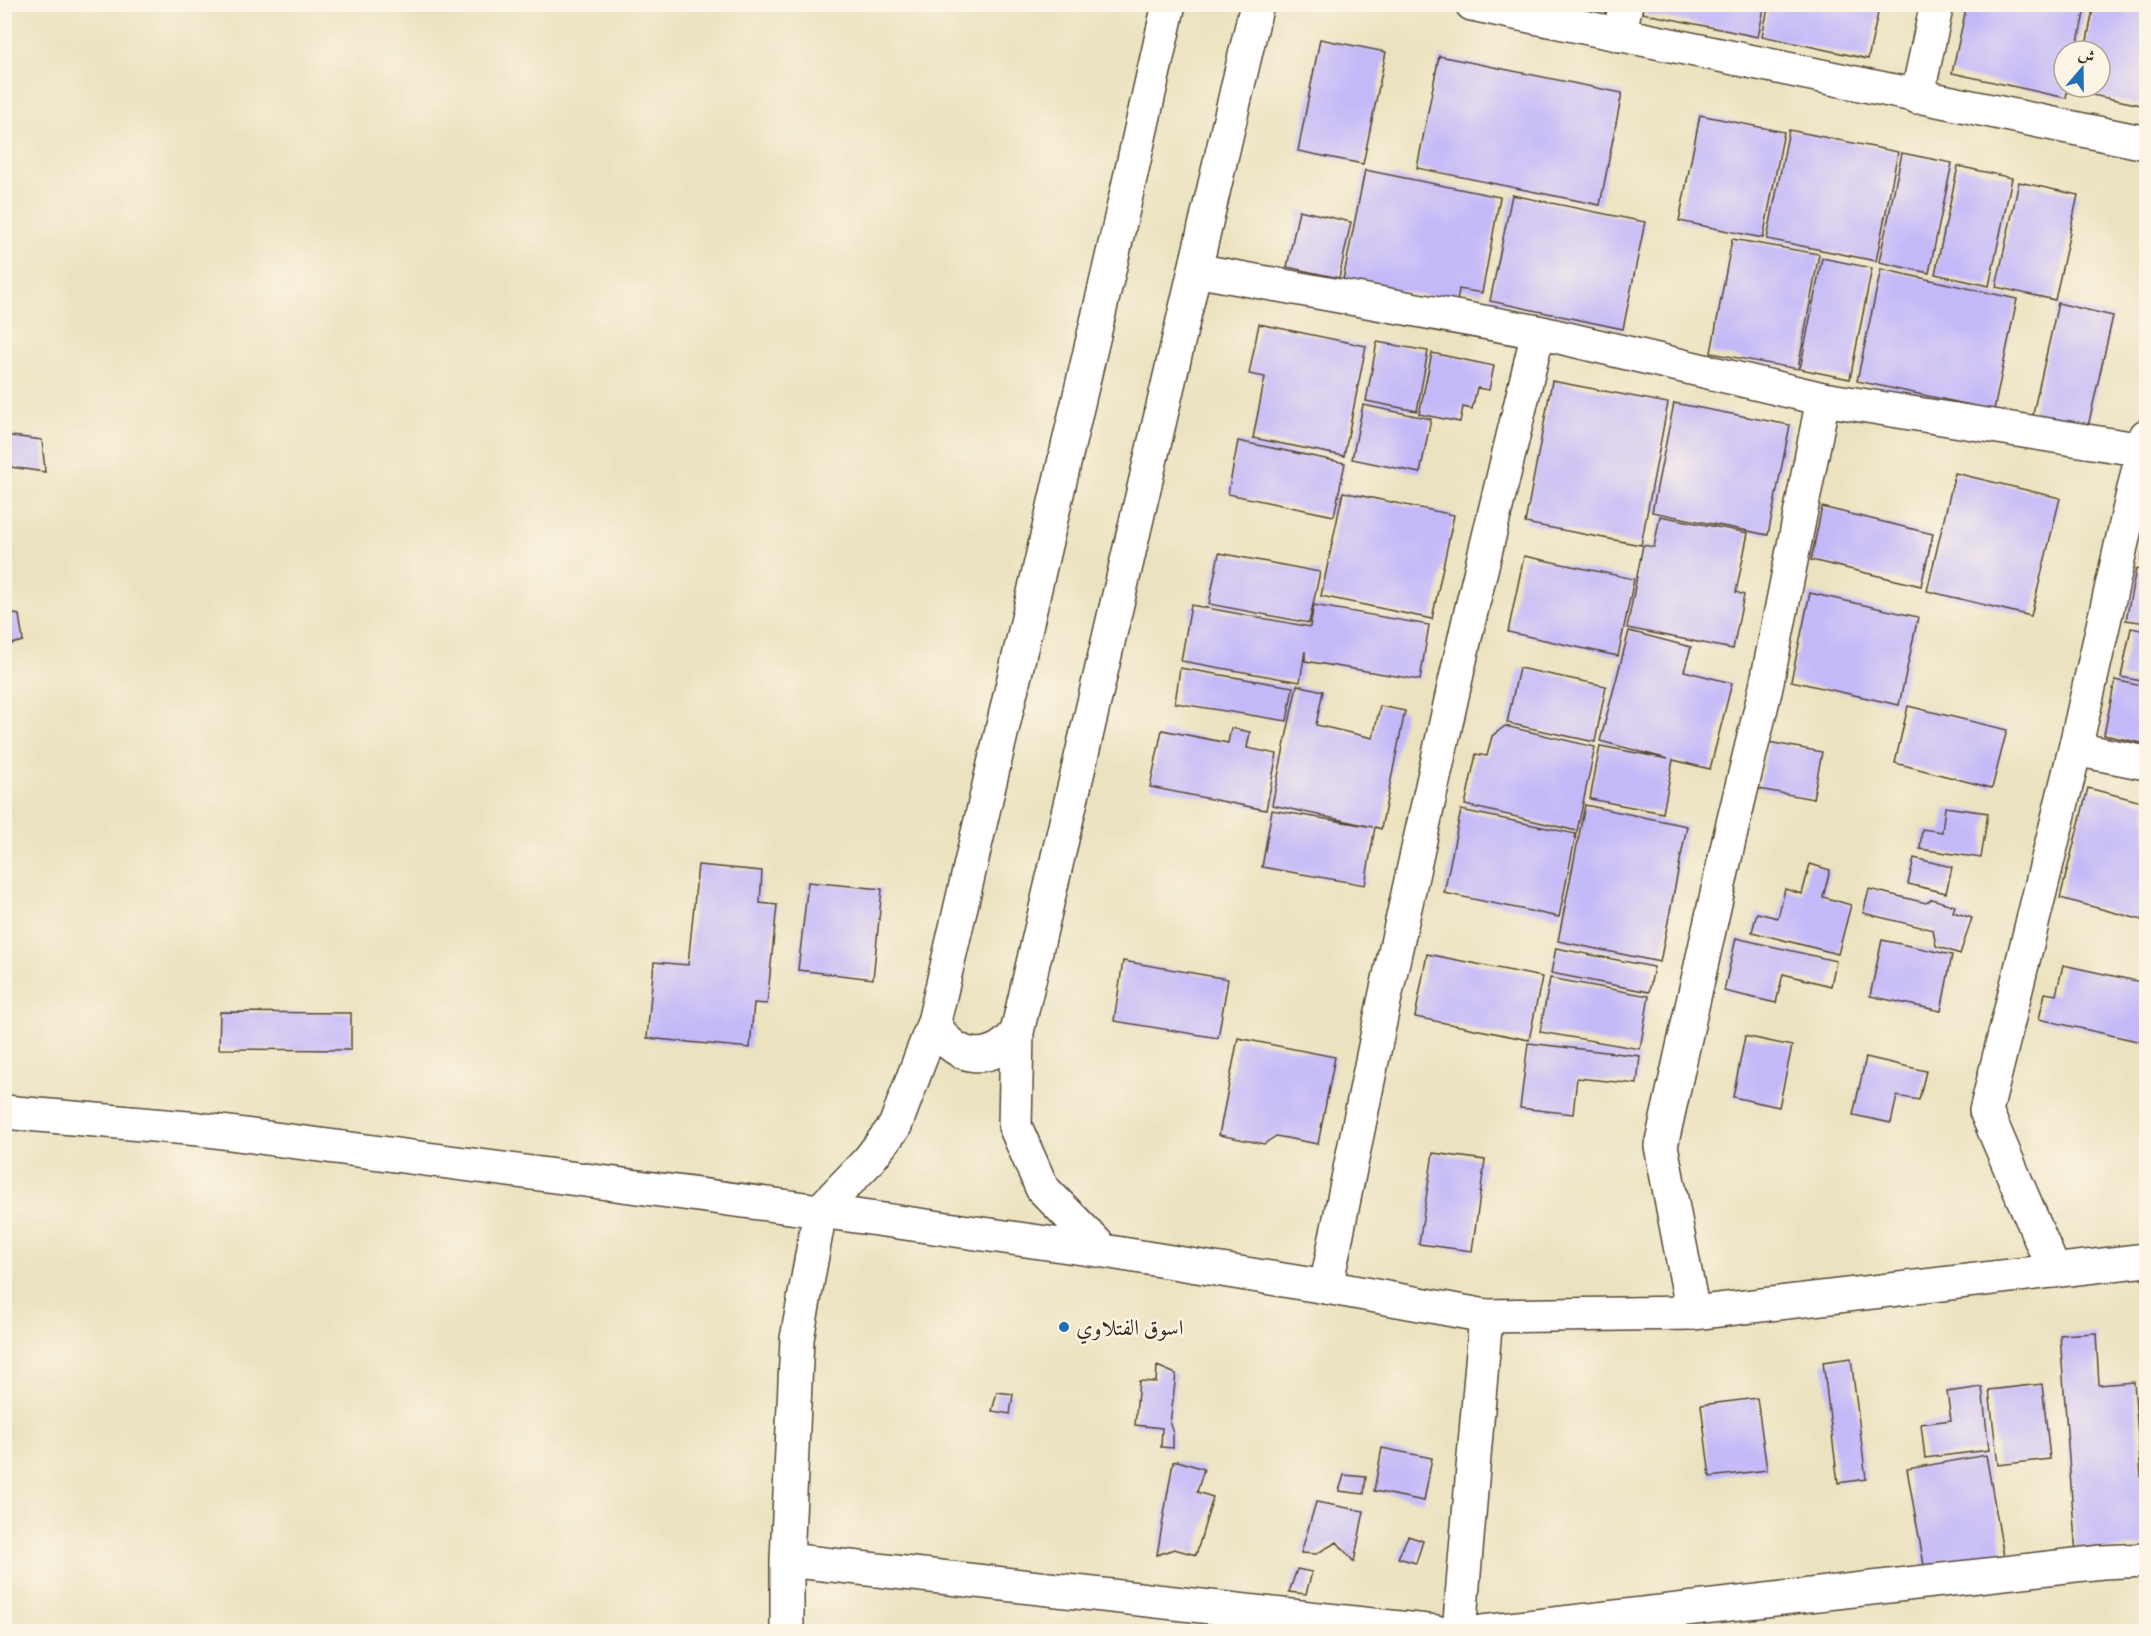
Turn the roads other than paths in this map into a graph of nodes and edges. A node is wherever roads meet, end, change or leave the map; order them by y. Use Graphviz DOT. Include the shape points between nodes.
graph roads {
  1 [pos="1169,4"];
  2 [pos="1257,4"];
  3 [pos="1472,4"];
  4 [pos="1937,4"];
  5 [pos="1622,20"];
  6 [pos="1917,97"];
  7 [pos="2146,143"];
  8 [pos="1195,270"];
  9 [pos="1538,332"];
  10 [pos="1823,399"];
  11 [pos="2145,443"];
  12 [pos="2075,749"];
  13 [pos="2146,763"];
  14 [pos="934,1022"];
  15 [pos="1017,1032"];
  16 [pos="4,1112"];
  17 [pos="820,1211"];
  18 [pos="1104,1251"];
  19 [pos="2146,1260"];
  20 [pos="2054,1271"];
  21 [pos="1326,1287"];
  22 [pos="1693,1313"];
  23 [pos="1486,1316"];
  24 [pos="787,1560"];
  25 [pos="2146,1560"];
  26 [pos="787,1632"];
  27 [pos="1436,1632"];
  28 [pos="1459,1632"];
  29 [pos="1482,1632"];
  1 -- 14 [label="street"];
  2 -- 8 [label="street"];
  3 -- 5 [label="street"];
  4 -- 6 [label="street"];
  5 -- 6 [label="street"];
  6 -- 7 [label="street"];
  8 -- 9 [label="street"];
  8 -- 15 [label="street"];
  9 -- 10 [label="street"];
  9 -- 21 [label="street" via="1389,979"];
  10 -- 11 [label="street"];
  10 -- 22 [label="street" via="1766,687 1661,1146"];
  11 -- 12 [label="street"];
  12 -- 13 [label="street"];
  12 -- 20 [label="street" via="1986,1111"];
  14 -- 15 [label="street" via="949,1044 974,1055 999,1050"];
  14 -- 17 [label="street" via="895,1126"];
  15 -- 18 [label="street" via="1015,1126 1042,1188"];
  16 -- 17 [label="street" via="199,1130"];
  17 -- 18 [label="street"];
  17 -- 24 [label="street" via="797,1339"];
  18 -- 21 [label="street"];
  19 -- 20 [label="street"];
  20 -- 22 [label="street"];
  21 -- 23 [label="street"];
  22 -- 23 [label="street"];
  23 -- 28 [label="street"];
  24 -- 26 [label="street"];
  24 -- 27 [label="street"];
  25 -- 29 [label="street"];
}
